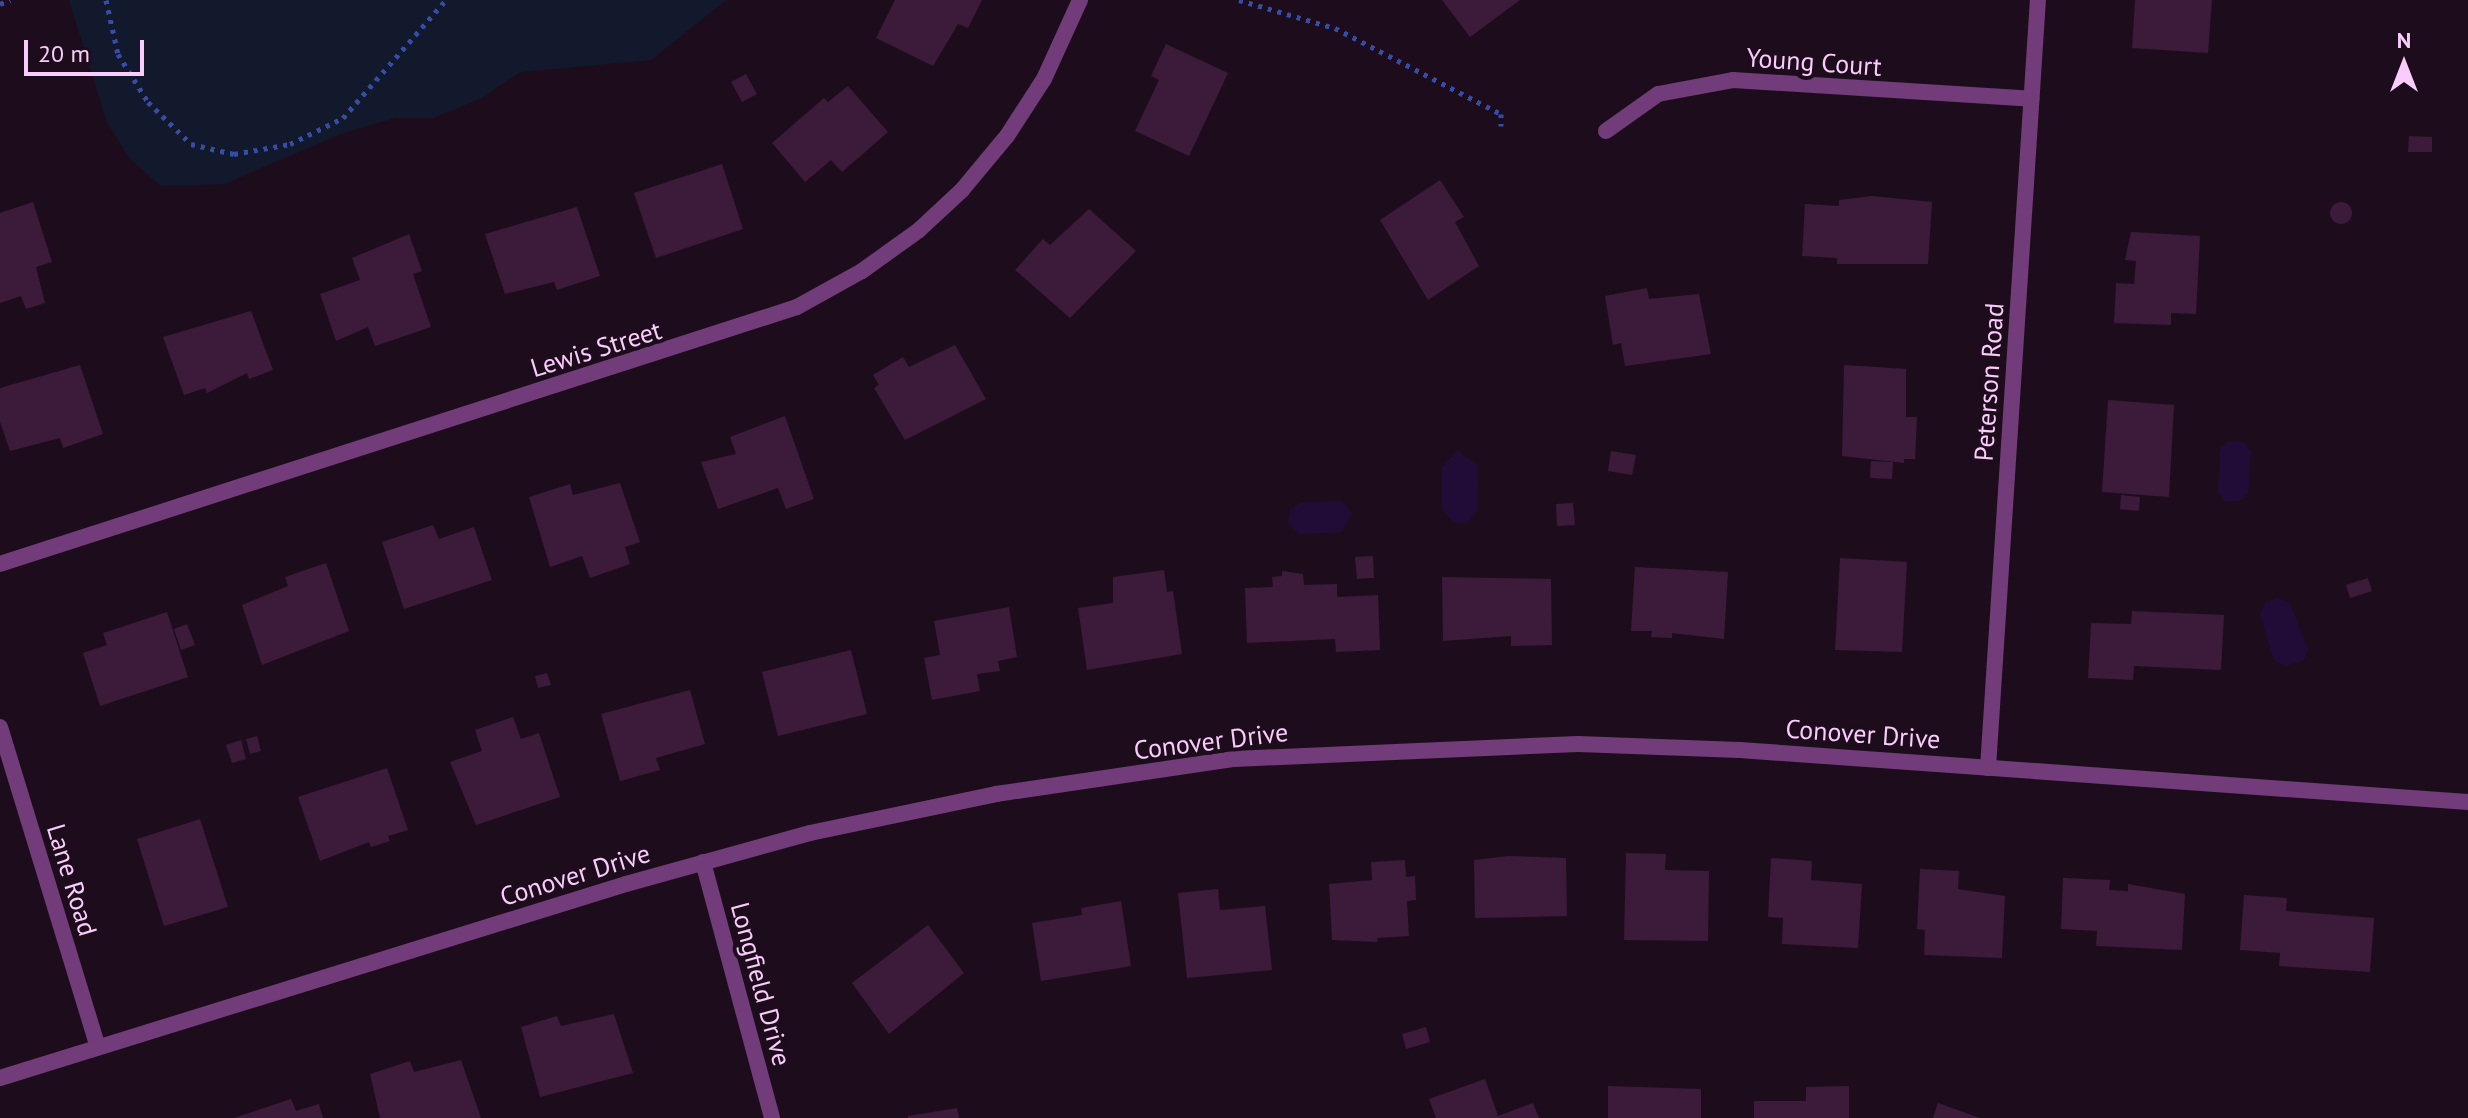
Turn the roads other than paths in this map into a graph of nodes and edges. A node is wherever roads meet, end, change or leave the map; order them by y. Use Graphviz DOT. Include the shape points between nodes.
graph roads {
  1 [pos="1080,0"];
  2 [pos="2038,0"];
  3 [pos="2031,99"];
  4 [pos="1606,131"];
  5 [pos="0,564"];
  6 [pos="0,727"];
  7 [pos="1988,768"];
  8 [pos="2468,802"];
  9 [pos="703,862"];
  10 [pos="98,1047"];
  11 [pos="0,1078"];
  12 [pos="772,1118"];
  1 -- 5 [label="street, Lewis Street" via="1044,79 1007,136 962,190 873,263 797,307"];
  2 -- 3 [label="street, Peterson Road"];
  3 -- 4 [label="street, Young Court" via="1733,80 1658,94"];
  3 -- 7 [label="street, Peterson Road"];
  6 -- 10 [label="street, Lane Road"];
  7 -- 8 [label="street, Conover Drive"];
  7 -- 9 [label="street, Conover Drive" via="1578,744 1234,759 996,794 810,833"];
  9 -- 10 [label="street, Conover Drive"];
  9 -- 12 [label="street, Longfield Drive"];
  10 -- 11 [label="street, Conover Drive"];
}
